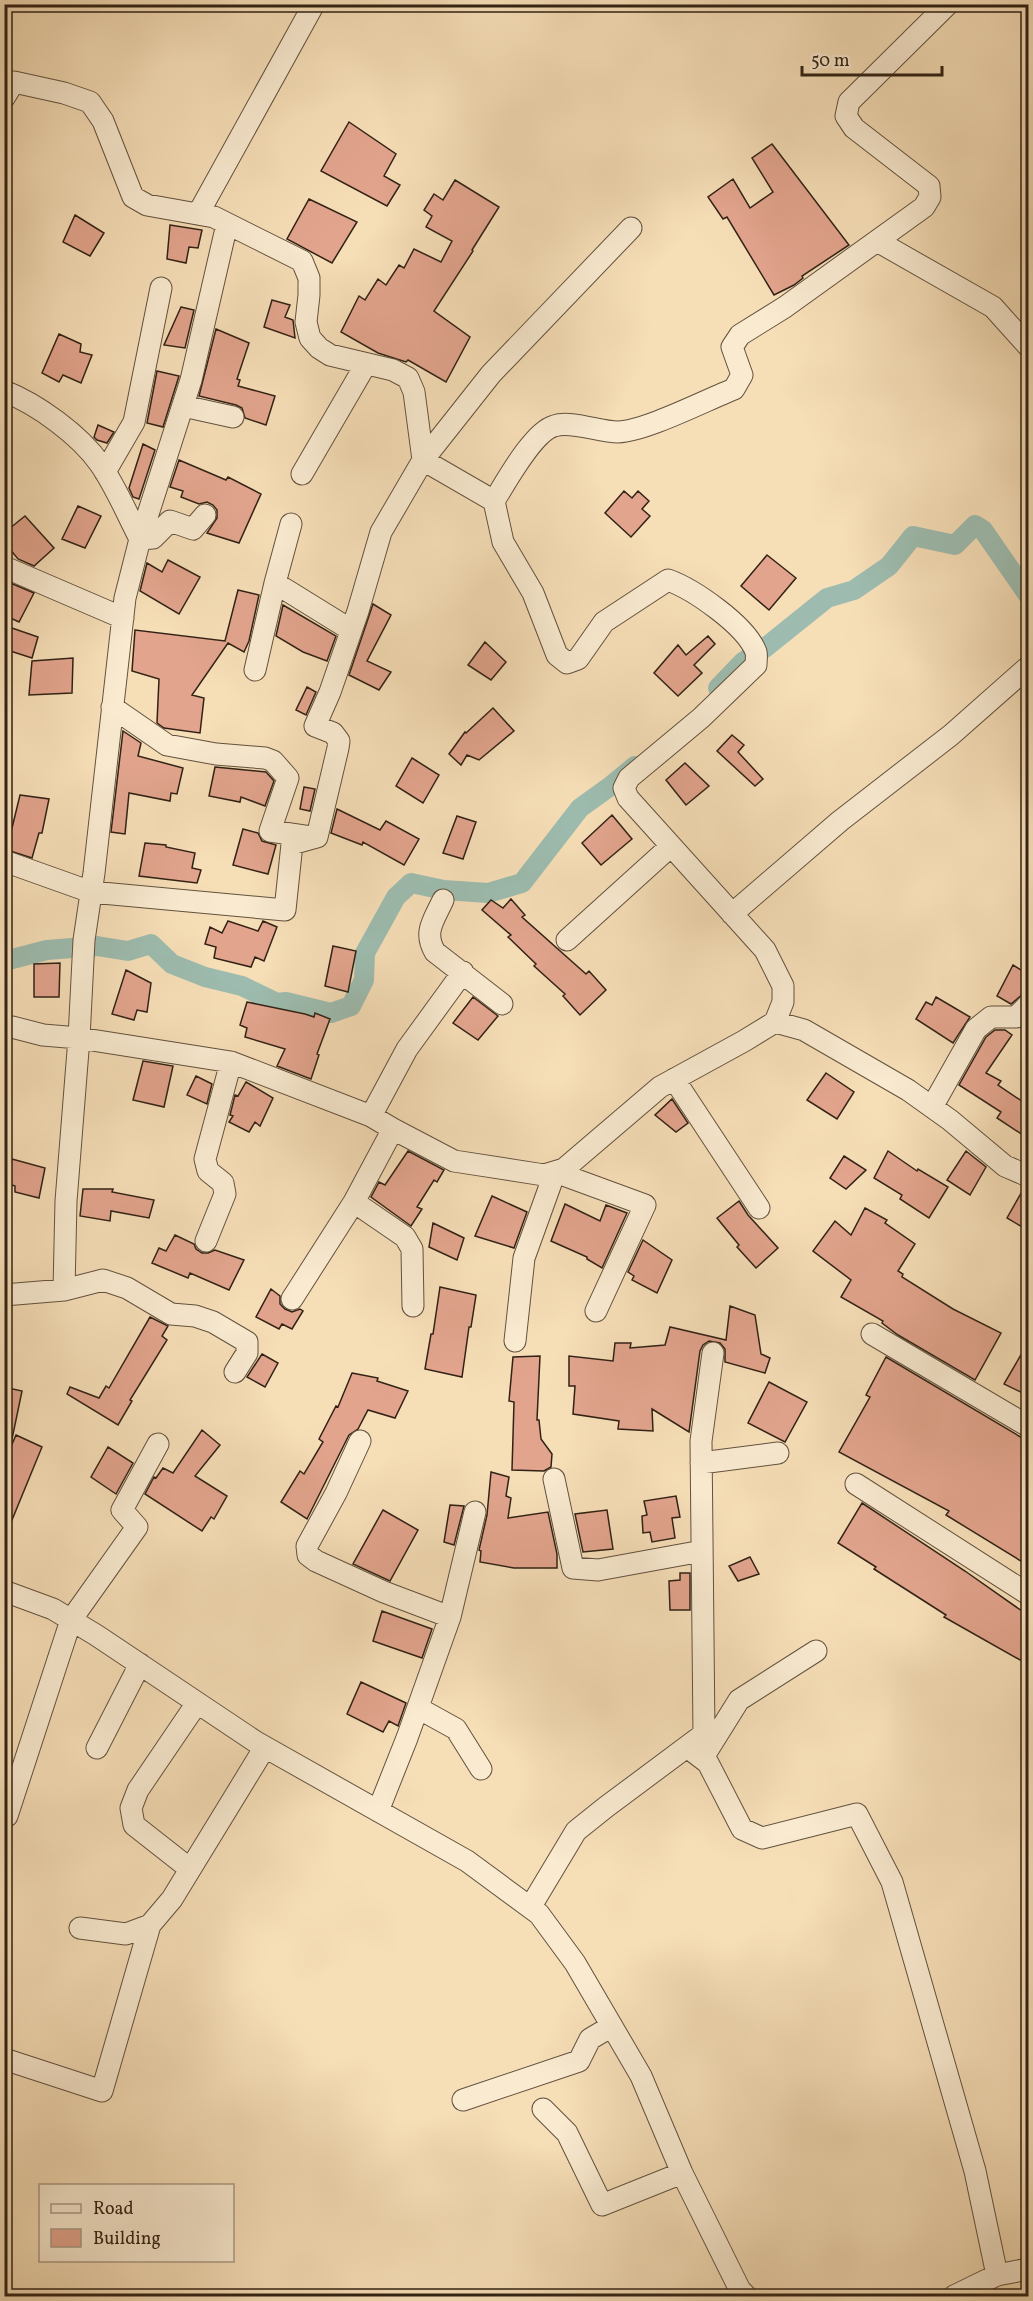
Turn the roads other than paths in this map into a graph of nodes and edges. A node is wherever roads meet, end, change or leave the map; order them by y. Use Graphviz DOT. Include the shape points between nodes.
graph roads {
  1 [pos="314,4"];
  2 [pos="948,4"];
  3 [pos="4,98"];
  4 [pos="198,214"];
  5 [pos="227,224"];
  6 [pos="631,228"];
  7 [pos="877,241"];
  8 [pos="161,288"];
  9 [pos="1029,346"];
  10 [pos="366,364"];
  11 [pos="4,391"];
  12 [pos="183,406"];
  13 [pos="233,417"];
  14 [pos="423,460"];
  15 [pos="105,472"];
  16 [pos="303,474"];
  17 [pos="494,501"];
  18 [pos="205,515"];
  19 [pos="291,524"];
  20 [pos="140,539"];
  21 [pos="4,570"];
  22 [pos="275,583"];
  23 [pos="123,618"];
  24 [pos="351,630"];
  25 [pos="1029,667"];
  26 [pos="255,670"];
  27 [pos="112,707"];
  28 [pos="317,837"];
  29 [pos="671,846"];
  30 [pos="4,861"];
  31 [pos="91,892"];
  32 [pos="443,900"];
  33 [pos="732,914"];
  34 [pos="567,940"];
  35 [pos="463,972"];
  36 [pos="502,1004"];
  37 [pos="1029,1005"];
  38 [pos="775,1022"];
  39 [pos="4,1027"];
  40 [pos="79,1038"];
  41 [pos="231,1062"];
  42 [pos="674,1079"];
  43 [pos="932,1107"];
  44 [pos="371,1116"];
  45 [pos="393,1130"];
  46 [pos="555,1172"];
  47 [pos="1029,1176"];
  48 [pos="354,1202"];
  49 [pos="759,1208"];
  50 [pos="206,1241"];
  51 [pos="64,1290"];
  52 [pos="4,1295"];
  53 [pos="292,1299"];
  54 [pos="413,1306"];
  55 [pos="596,1311"];
  56 [pos="872,1334"];
  57 [pos="515,1341"];
  58 [pos="713,1353"];
  59 [pos="235,1372"];
  60 [pos="1029,1426"];
  61 [pos="360,1441"];
  62 [pos="158,1444"];
  63 [pos="778,1453"];
  64 [pos="701,1463"];
  65 [pos="554,1479"];
  66 [pos="856,1484"];
  67 [pos="475,1512"];
  68 [pos="702,1551"];
  69 [pos="4,1591"];
  70 [pos="1029,1594"];
  71 [pos="450,1617"];
  72 [pos="71,1620"];
  73 [pos="816,1651"];
  74 [pos="140,1664"];
  75 [pos="197,1703"];
  76 [pos="418,1708"];
  77 [pos="97,1748"];
  78 [pos="265,1748"];
  79 [pos="694,1753"];
  80 [pos="481,1769"];
  81 [pos="378,1811"];
  82 [pos="7,1816"];
  83 [pos="190,1869"];
  84 [pos="531,1906"];
  85 [pos="150,1924"];
  86 [pos="80,1928"];
  87 [pos="612,2026"];
  88 [pos="4,2059"];
  89 [pos="463,2100"];
  90 [pos="543,2109"];
  91 [pos="682,2174"];
  92 [pos="1029,2269"];
  93 [pos="997,2275"];
  94 [pos="746,2296"];
  95 [pos="954,2296"];
  1 -- 4 [label="street"];
  2 -- 7 [label="street" via="849,102 846,116 854,128 929,186 930,197 924,207"];
  3 -- 4 [label="street" via="14,82 90,102 103,121 133,197 147,205"];
  4 -- 5 [label="street"];
  5 -- 10 [label="street" via="302,261 309,278 306,322 310,338 330,355"];
  5 -- 12 [label="street"];
  6 -- 14 [label="street" via="491,374"];
  7 -- 9 [label="street" via="993,307"];
  7 -- 17 [label="street" via="740,335 732,347 742,375 734,389 644,426 618,432 554,426 538,436"];
  8 -- 15 [label="street" via="134,422"];
  10 -- 14 [label="street" via="408,378 414,392"];
  10 -- 16 [label="street"];
  11 -- 15 [label="street" via="24,399 81,441"];
  12 -- 13 [label="street"];
  12 -- 20 [label="street"];
  14 -- 17 [label="street"];
  14 -- 24 [label="street" via="381,532"];
  15 -- 20 [label="street"];
  17 -- 29 [label="street" via="503,542 533,593 557,655 567,663 578,659 604,622 668,580 718,608 756,651 756,665 701,718 629,778 624,788 627,798"];
  18 -- 20 [label="street" via="193,529 170,521 153,538"];
  19 -- 22 [label="street"];
  20 -- 23 [label="street"];
  21 -- 23 [label="street"];
  22 -- 24 [label="street"];
  22 -- 26 [label="street"];
  23 -- 27 [label="street"];
  24 -- 28 [label="street" via="315,726 333,733 339,741"];
  25 -- 33 [label="street"];
  27 -- 28 [label="street" via="167,745 273,761 288,778 270,831"];
  27 -- 31 [label="street"];
  28 -- 31 [label="street" via="292,844 285,910"];
  29 -- 33 [label="street"];
  29 -- 34 [label="street"];
  30 -- 31 [label="street"];
  31 -- 40 [label="street"];
  32 -- 35 [label="street" via="428,932 429,942 435,952"];
  33 -- 38 [label="street" via="765,950 783,986 783,1002"];
  35 -- 36 [label="street"];
  35 -- 44 [label="street" via="407,1049"];
  37 -- 43 [label="street" via="1016,1017 991,1017 976,1029"];
  38 -- 42 [label="street"];
  38 -- 43 [label="street" via="804,1030"];
  39 -- 40 [label="street"];
  40 -- 41 [label="street"];
  40 -- 51 [label="street" via="66,1201"];
  41 -- 44 [label="street"];
  41 -- 50 [label="street" via="205,1159 208,1171 223,1183 225,1194"];
  42 -- 46 [label="street" via="564,1169"];
  42 -- 49 [label="street"];
  43 -- 47 [label="street" via="1005,1166"];
  44 -- 45 [label="street"];
  45 -- 46 [label="street" via="454,1161 544,1175"];
  45 -- 48 [label="street"];
  46 -- 55 [label="street" via="645,1205"];
  46 -- 57 [label="street" via="524,1258"];
  48 -- 53 [label="street"];
  48 -- 54 [label="street" via="405,1237 412,1249"];
  51 -- 52 [label="street"];
  51 -- 59 [label="street" via="103,1280 127,1288 171,1314 213,1322 247,1342 247,1353"];
  56 -- 60 [label="street"];
  58 -- 64 [label="street"];
  61 -- 71 [label="street" via="307,1546 308,1555 384,1592"];
  62 -- 72 [label="street" via="122,1510 138,1527"];
  63 -- 64 [label="street"];
  64 -- 68 [label="street"];
  65 -- 68 [label="street" via="573,1568 598,1570"];
  66 -- 70 [label="street"];
  67 -- 71 [label="street"];
  68 -- 79 [label="street" via="704,1734"];
  69 -- 72 [label="street"];
  71 -- 76 [label="street"];
  72 -- 74 [label="street"];
  72 -- 82 [label="street"];
  73 -- 79 [label="street" via="739,1700"];
  74 -- 75 [label="street"];
  74 -- 77 [label="street"];
  75 -- 78 [label="street"];
  75 -- 83 [label="street" via="130,1808 134,1825"];
  76 -- 80 [label="street" via="456,1729"];
  76 -- 81 [label="street"];
  78 -- 81 [label="street"];
  78 -- 83 [label="street"];
  79 -- 84 [label="street" via="606,1807 576,1831"];
  79 -- 93 [label="street" via="708,1762 742,1829 762,1838 857,1814 892,1882 975,2171"];
  81 -- 84 [label="street" via="467,1862"];
  83 -- 85 [label="street" via="172,1899"];
  84 -- 87 [label="street" via="575,1963"];
  85 -- 86 [label="street" via="126,1934"];
  85 -- 88 [label="street" via="102,2091"];
  87 -- 89 [label="street" via="590,2039 579,2061"];
  87 -- 91 [label="street" via="640,2076"];
  90 -- 91 [label="street" via="567,2133 602,2205"];
  91 -- 94 [label="street"];
  92 -- 93 [label="street"];
  93 -- 95 [label="street"];
}
